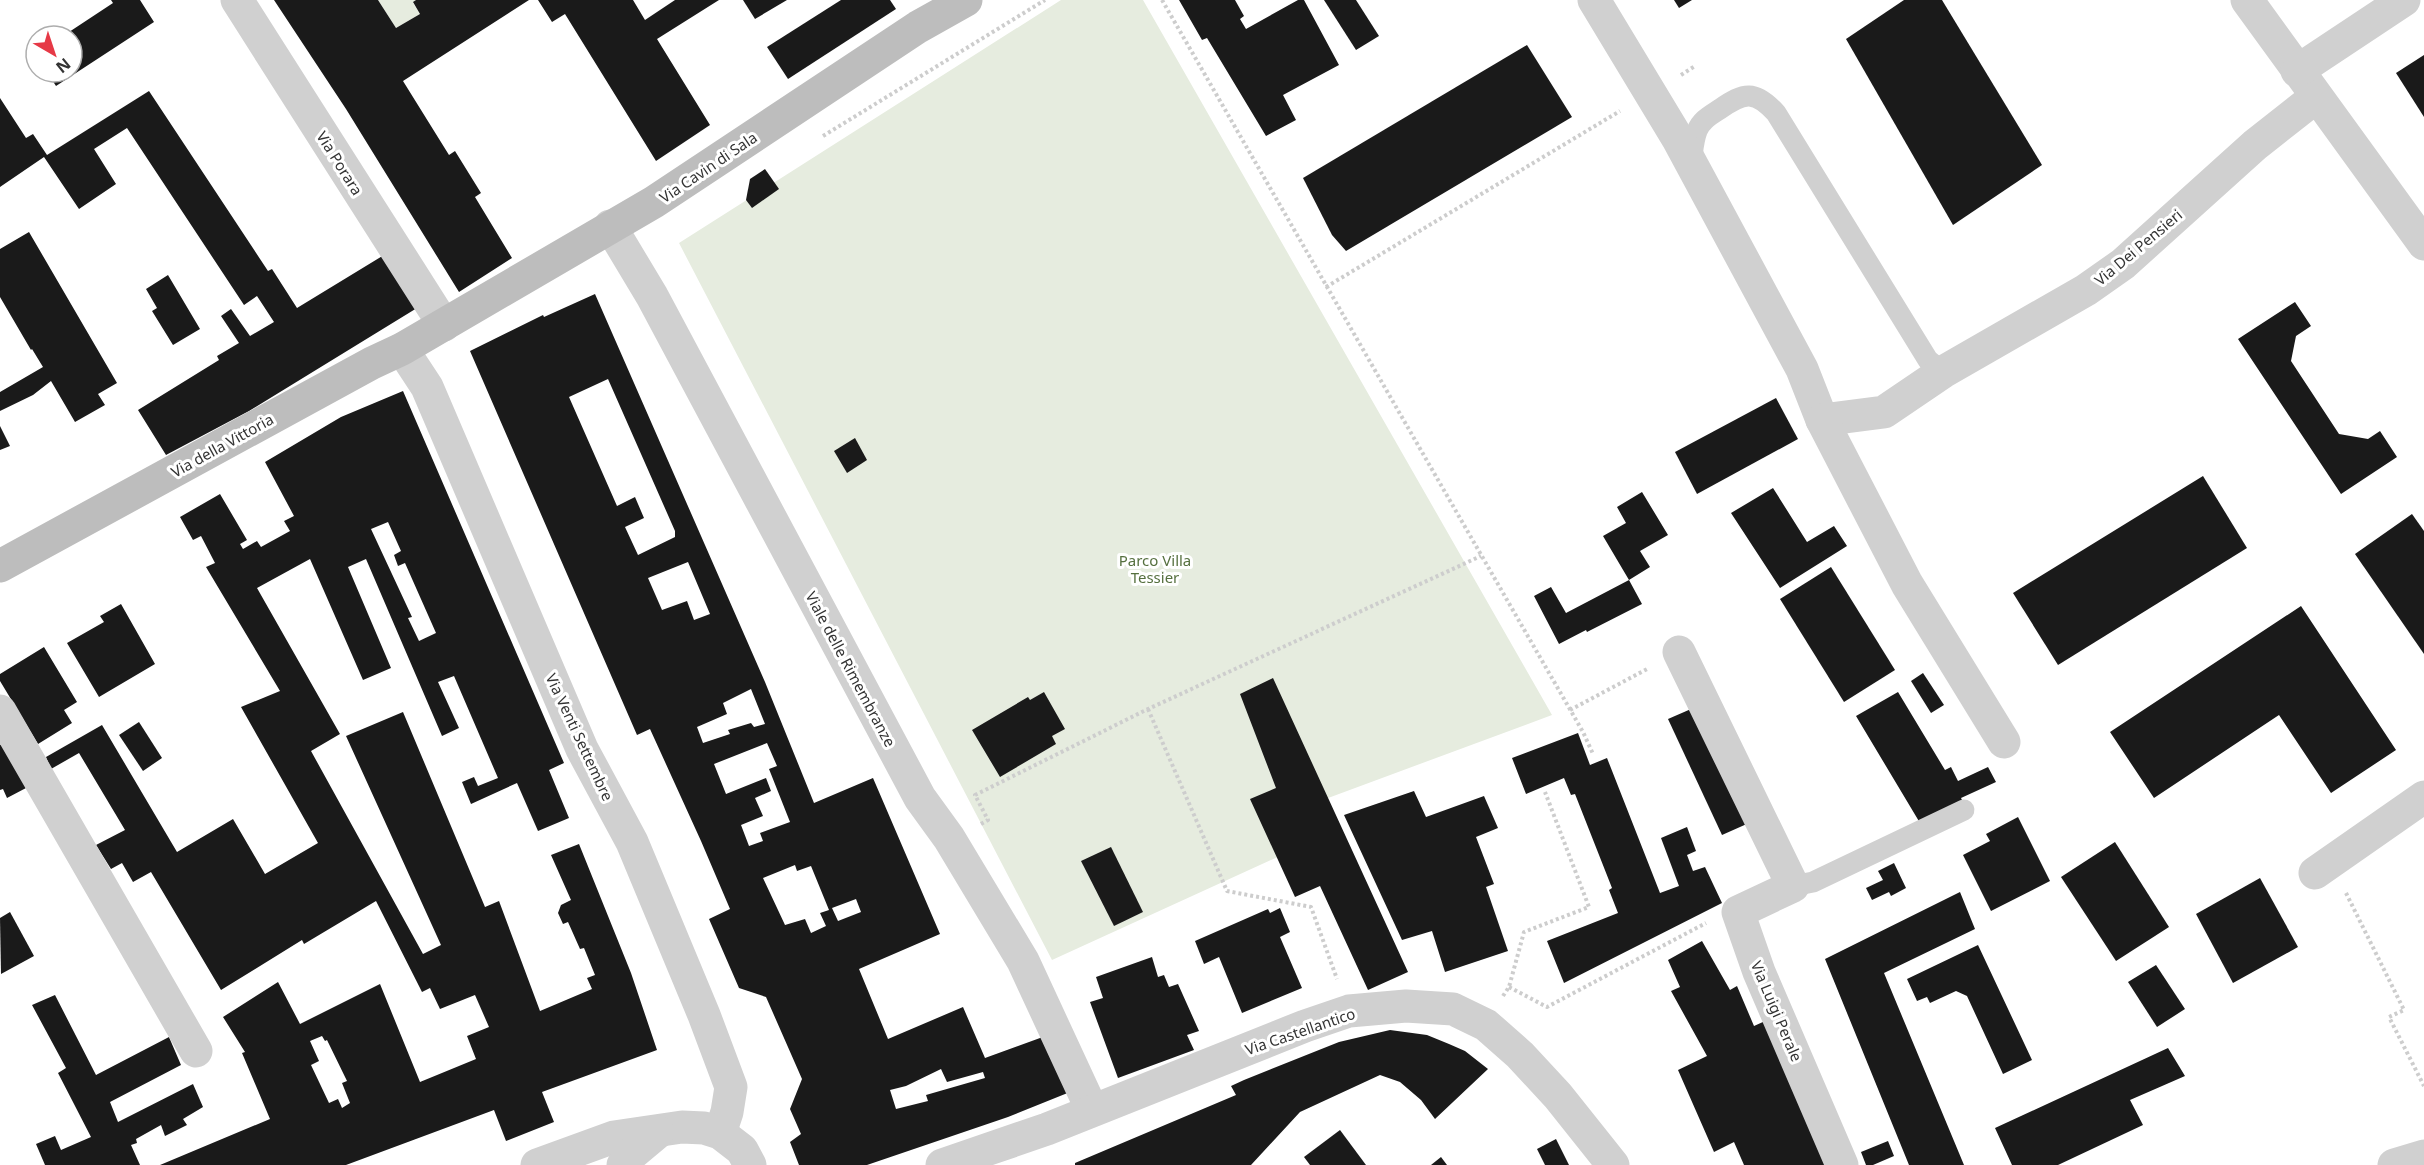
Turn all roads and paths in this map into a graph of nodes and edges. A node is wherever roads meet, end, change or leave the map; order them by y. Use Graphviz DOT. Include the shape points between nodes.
graph roads {
  1 [pos="237,0"];
  2 [pos="966,0"];
  3 [pos="1045,0"];
  4 [pos="1162,0"];
  5 [pos="1594,0"];
  6 [pos="2247,0"];
  7 [pos="2404,0"];
  8 [pos="1695,66"];
  9 [pos="1642,81"];
  10 [pos="2307,84"];
  11 [pos="814,142"];
  12 [pos="1691,163"];
  13 [pos="610,226"];
  14 [pos="2424,244"];
  15 [pos="1326,287"];
  16 [pos="444,325"];
  17 [pos="402,349"];
  18 [pos="1943,372"];
  19 [pos="1822,420"];
  20 [pos="1481,556"];
  21 [pos="0,566"];
  22 [pos="1679,652"];
  23 [pos="1148,709"];
  24 [pos="1570,710"];
  25 [pos="0,711"];
  26 [pos="2004,742"];
  27 [pos="1593,754"];
  28 [pos="1545,792"];
  29 [pos="2424,797"];
  30 [pos="1964,810"];
  31 [pos="949,838"];
  32 [pos="2323,868"];
  33 [pos="1793,886"];
  34 [pos="1738,912"];
  35 [pos="1509,987"];
  36 [pos="1349,1011"];
  37 [pos="1486,1025"];
  38 [pos="196,1051"];
  39 [pos="2424,1086"];
  40 [pos="1092,1110"];
  41 [pos="658,1132"];
  42 [pos="720,1133"];
  43 [pos="2424,1156"];
  44 [pos="537,1165"];
  45 [pos="624,1165"];
  46 [pos="750,1165"];
  47 [pos="942,1165"];
  48 [pos="1613,1165"];
  49 [pos="1842,1165"];
  50 [pos="2394,1165"];
  1 -- 16 [label="street, Via Porara"];
  2 -- 13 [label="main road, Via Cavin di Sala" via="918,27 654,202"];
  3 -- 11 [label="path"];
  4 -- 15 [label="path"];
  5 -- 9 [label="street"];
  6 -- 10 [label="street"];
  7 -- 10 [label="street, Via Dei Pensieri"];
  8 -- 9 [label="path"];
  9 -- 12 [label="street"];
  9 -- 15 [label="path"];
  10 -- 14 [label="street"];
  10 -- 18 [label="street, Via Dei Pensieri" via="2255,145 2122,264 2086,290"];
  12 -- 18 [label="lane" via="1694,139 1706,118 1746,95 1766,103 1776,113 1928,360"];
  12 -- 19 [label="street" via="1802,369"];
  13 -- 16 [label="main road, Via Cavin di Sala"];
  13 -- 31 [label="street, Viale delle Rimembranze" via="652,296 920,798"];
  15 -- 20 [label="path"];
  16 -- 17 [label="main road, Via della Vittoria"];
  17 -- 21 [label="main road, Via della Vittoria"];
  17 -- 42 [label="street, Via Venti Settembre" via="427,387 582,749 632,842 704,1015 731,1087 728,1113"];
  18 -- 19 [label="street, Via Dei Pensieri" via="1884,411"];
  19 -- 26 [label="street" via="1906,584"];
  20 -- 23 [label="path"];
  20 -- 24 [label="path"];
  22 -- 24 [label="path"];
  22 -- 33 [label="street"];
  23 -- 31 [label="path" via="975,795 988,820"];
  23 -- 36 [label="path" via="1227,891 1311,908"];
  24 -- 27 [label="path"];
  25 -- 38 [label="street"];
  28 -- 35 [label="path" via="1589,907 1524,932"];
  29 -- 32 [label="street"];
  30 -- 33 [label="lane" via="1813,882"];
  31 -- 40 [label="street, Viale delle Rimembranze" via="1023,961"];
  32 -- 39 [label="path" via="2404,1010 2389,1017"];
  33 -- 34 [label="street"];
  34 -- 35 [label="path" via="1712,920 1546,1007"];
  34 -- 49 [label="street, Via Luigi Perale" via="1759,972"];
  35 -- 37 [label="path"];
  36 -- 37 [label="street, Via Castellantico" via="1406,1006 1453,1010"];
  36 -- 40 [label="street, Via Castellantico"];
  37 -- 48 [label="street, Via Castellantico" via="1558,1096"];
  40 -- 47 [label="street, Via Castellantico"];
  41 -- 42 [label="street" via="682,1127"];
  41 -- 44 [label="street" via="614,1137"];
  41 -- 45 [label="street" via="633,1152"];
  42 -- 46 [label="street" via="742,1150"];
  43 -- 50 [label="street"];
}
